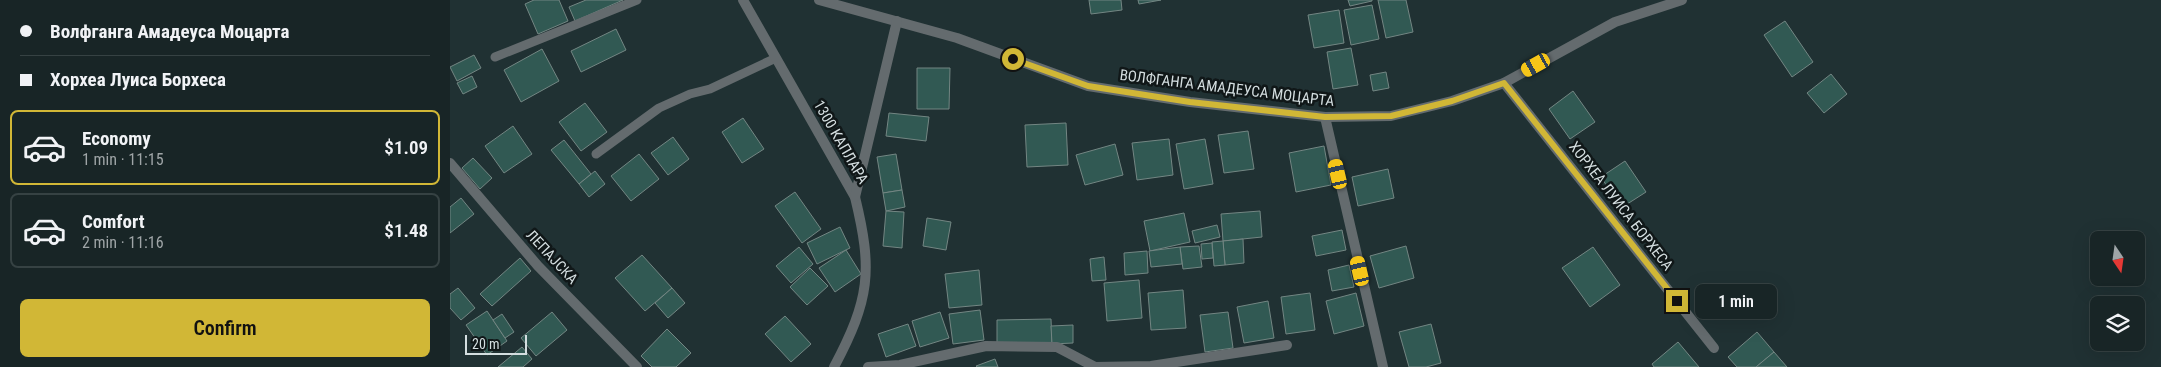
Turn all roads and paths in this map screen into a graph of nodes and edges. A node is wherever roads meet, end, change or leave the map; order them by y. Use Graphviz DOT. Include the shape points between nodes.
graph roads {
  1 [pos="637,0"];
  2 [pos="742,0"];
  3 [pos="819,0"];
  4 [pos="1682,0"];
  5 [pos="897,22"];
  6 [pos="495,56"];
  7 [pos="776,58"];
  8 [pos="1504,83"];
  9 [pos="1325,117"];
  10 [pos="596,154"];
  11 [pos="450,163"];
  12 [pos="855,196"];
  13 [pos="1287,345"];
  14 [pos="1714,348"];
  15 [pos="637,367"];
  16 [pos="834,367"];
  17 [pos="868,367"];
  18 [pos="1383,367"];
  1 -- 6 [label="lane"];
  2 -- 7 [label="street, 1300 КАПЛАРА"];
  3 -- 5 [label="street, ВОЛФГАНГА АМАДЕУСА МОЦАРТА"];
  4 -- 8 [label="street, ВОЛФГАНГА АМАДЕУСА МОЦАРТА" via="1615,22"];
  5 -- 9 [label="street, ВОЛФГАНГА АМАДЕУСА МОЦАРТА" via="957,38 1088,86 1190,102"];
  5 -- 12 [label="street"];
  7 -- 10 [label="lane" via="710,90 690,94 659,108"];
  7 -- 12 [label="street, 1300 КАПЛАРА"];
  8 -- 9 [label="street, ВОЛФГАНГА АМАДЕУСА МОЦАРТА" via="1452,101 1391,116"];
  8 -- 14 [label="street, ХОРХЕА ЛУИСА БОРХЕСА"];
  9 -- 18 [label="street"];
  11 -- 15 [label="street, ЛЕПАЈСКА" via="538,266"];
  12 -- 16 [label="street, 1300 КАПЛАРА" via="863,228 866,279 863,301 852,333"];
  13 -- 17 [label="street" via="1150,366 1095,366 1056,348 986,346 900,365"];
}
